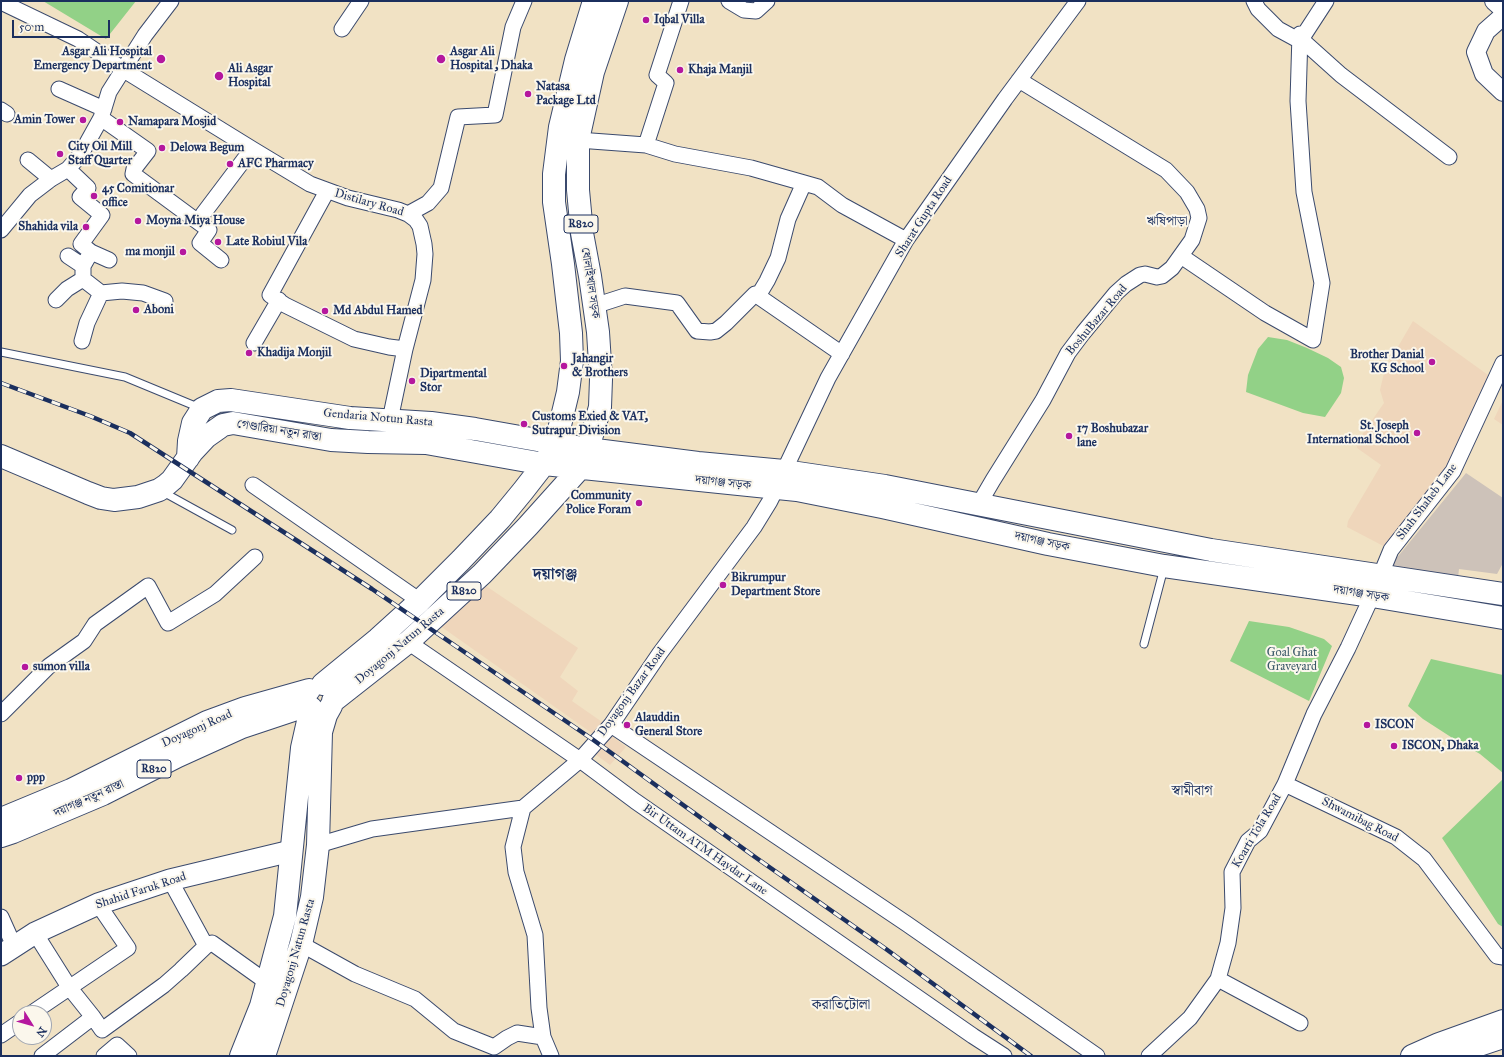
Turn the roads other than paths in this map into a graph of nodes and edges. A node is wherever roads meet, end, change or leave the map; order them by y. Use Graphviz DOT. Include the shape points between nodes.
graph roads {
  1 [pos="171,1"];
  2 [pos="361,1"];
  3 [pos="524,1"];
  4 [pos="594,1"];
  5 [pos="617,1"];
  6 [pos="681,1"];
  7 [pos="729,1"];
  8 [pos="767,1"];
  9 [pos="1078,1"];
  10 [pos="1254,1"];
  11 [pos="1326,1"];
  12 [pos="1494,1"];
  13 [pos="1,2"];
  14 [pos="1503,10"];
  15 [pos="1503,16"];
  16 [pos="342,29"];
  17 [pos="1301,37"];
  18 [pos="124,70"];
  19 [pos="1019,80"];
  20 [pos="59,89"];
  21 [pos="1503,92"];
  22 [pos="103,113"];
  23 [pos="578,140"];
  24 [pos="646,145"];
  25 [pos="252,149"];
  26 [pos="1449,157"];
  27 [pos="28,160"];
  28 [pos="68,169"];
  29 [pos="51,179"];
  30 [pos="804,183"];
  31 [pos="327,191"];
  32 [pos="203,214"];
  33 [pos="408,214"];
  34 [pos="1,230"];
  35 [pos="906,240"];
  36 [pos="91,252"];
  37 [pos="68,256"];
  38 [pos="1181,256"];
  39 [pos="108,260"];
  40 [pos="221,260"];
  41 [pos="83,272"];
  42 [pos="100,293"];
  43 [pos="758,296"];
  44 [pos="56,300"];
  45 [pos="279,300"];
  46 [pos="165,301"];
  47 [pos="594,306"];
  48 [pos="82,341"];
  49 [pos="254,343"];
  50 [pos="405,349"];
  51 [pos="1,352"];
  52 [pos="842,354"];
  53 [pos="1503,364"];
  54 [pos="202,409"];
  55 [pos="390,420"];
  56 [pos="444,435"];
  57 [pos="556,442"];
  58 [pos="1,456"];
  59 [pos="188,458"];
  60 [pos="585,458"];
  61 [pos="544,464"];
  62 [pos="780,480"];
  63 [pos="252,485"];
  64 [pos="160,490"];
  65 [pos="979,504"];
  66 [pos="232,530"];
  67 [pos="255,557"];
  68 [pos="1164,566"];
  69 [pos="1380,575"];
  70 [pos="1503,594"];
  71 [pos="1372,596"];
  72 [pos="420,601"];
  73 [pos="1503,618"];
  74 [pos="408,642"];
  75 [pos="1144,644"];
  76 [pos="319,699"];
  77 [pos="1,714"];
  78 [pos="282,714"];
  79 [pos="612,725"];
  80 [pos="305,732"];
  81 [pos="580,760"];
  82 [pos="1285,784"];
  83 [pos="524,808"];
  84 [pos="1,819"];
  85 [pos="1,836"];
  86 [pos="318,846"];
  87 [pos="291,851"];
  88 [pos="170,880"];
  89 [pos="98,904"];
  90 [pos="1,917"];
  91 [pos="35,933"];
  92 [pos="280,936"];
  93 [pos="301,944"];
  94 [pos="206,946"];
  95 [pos="8,951"];
  96 [pos="1503,957"];
  97 [pos="1218,979"];
  98 [pos="268,983"];
  99 [pos="69,987"];
  100 [pos="43,1005"];
  101 [pos="93,1017"];
  102 [pos="1503,1021"];
  103 [pos="1300,1023"];
  104 [pos="12,1027"];
  105 [pos="102,1030"];
  106 [pos="1,1035"];
  107 [pos="543,1037"];
  108 [pos="1503,1037"];
  109 [pos="117,1045"];
  110 [pos="42,1056"];
  111 [pos="104,1056"];
  112 [pos="129,1056"];
  113 [pos="240,1056"];
  114 [pos="264,1056"];
  115 [pos="551,1056"];
  116 [pos="1004,1056"];
  117 [pos="1097,1056"];
  118 [pos="1148,1056"];
  119 [pos="1412,1056"];
  120 [pos="1452,1056"];
  1 -- 18 [label="street" via="145,35"];
  2 -- 16 [label="street"];
  3 -- 33 [label="street" via="513,27 495,115 458,117 442,188 428,203"];
  4 -- 57 [label="main road, ধোলাইখাল সড়ক / R820" via="576,60 560,127 554,174 554,202 564,271 572,360 568,392"];
  5 -- 23 [label="main road, ধোলাইখাল সড়ক / R820" via="593,72"];
  6 -- 24 [label="street" via="657,75 666,83"];
  7 -- 8 [label="street" via="744,10 756,11"];
  9 -- 19 [label="street, Sharat Gupta Road"];
  10 -- 17 [label="street" via="1258,9 1278,29 1298,41"];
  11 -- 17 [label="street"];
  12 -- 14 [label="street"];
  13 -- 18 [label="street, Distilary Road" via="78,39"];
  15 -- 21 [label="street" via="1486,31 1476,52 1484,74"];
  17 -- 26 [label="street" via="1341,75"];
  17 -- 38 [label="street" via="1298,101 1304,192 1322,283 1314,340 1264,313"];
  18 -- 22 [label="street" via="109,92"];
  18 -- 25 [label="street, Distilary Road"];
  19 -- 35 [label="street, Sharat Gupta Road"];
  19 -- 38 [label="street, BoshuBazar Road" via="1166,170 1187,192 1199,218 1192,240"];
  20 -- 22 [label="street"];
  22 -- 28 [label="street" via="81,154"];
  22 -- 40 [label="street" via="148,151 133,174 209,230 200,243"];
  23 -- 24 [label="street"];
  23 -- 47 [label="main road, ধোলাইখাল সড়ক / R820" via="581,226"];
  24 -- 30 [label="street" via="676,154 751,168"];
  25 -- 31 [label="street, Distilary Road" via="310,184"];
  25 -- 32 [label="street"];
  27 -- 29 [label="street"];
  28 -- 29 [label="street"];
  28 -- 36 [label="street" via="88,188 80,197 102,215 81,244"];
  29 -- 34 [label="street" via="30,195"];
  30 -- 35 [label="street" via="818,187 842,205"];
  30 -- 43 [label="street" via="788,219 778,258"];
  31 -- 33 [label="street, Distilary Road"];
  31 -- 45 [label="street" via="270,295"];
  33 -- 50 [label="street, Distilary Road" via="420,226 425,254 424,280"];
  35 -- 52 [label="street, Sharat Gupta Road"];
  36 -- 39 [label="street"];
  36 -- 41 [label="street"];
  37 -- 41 [label="street"];
  38 -- 65 [label="street, BoshuBazar Road" via="1162,276 1140,275 1126,284 1083,333 1068,353 1043,400"];
  41 -- 42 [label="street"];
  41 -- 44 [label="street"];
  42 -- 46 [label="street" via="122,290 143,293"];
  42 -- 48 [label="street"];
  43 -- 47 [label="street" via="755,294 726,323 716,331 710,332 697,331 677,304 625,296"];
  43 -- 52 [label="street"];
  45 -- 49 [label="street"];
  45 -- 50 [label="street" via="354,339"];
  47 -- 60 [label="main road, ধোলাইখাল সড়ক / R820" via="601,379 600,407"];
  50 -- 55 [label="street, Distilary Road"];
  51 -- 54 [label="lane" via="125,377"];
  52 -- 62 [label="street, Sharat Gupta Road"];
  53 -- 69 [label="street, Shah Shaheb Lane" via="1453,471 1391,550"];
  54 -- 55 [label="main road, Gendaria Notun Rasta" via="224,400 350,418"];
  54 -- 59 [label="main road" via="193,423"];
  55 -- 56 [label="main road, Gendaria Notun Rasta"];
  56 -- 57 [label="main road, Gendaria Notun Rasta"];
  56 -- 59 [label="main road, গেণ্ডারিয়া নতুন রাস্তা" via="426,443 331,440 233,423 215,430"];
  56 -- 61 [label="main road, গেণ্ডারিয়া নতুন রাস্তা"];
  57 -- 60 [label="main road, Gendaria Notun Rasta"];
  57 -- 61 [label="main road, Doyagonj Natun Rasta / R820"];
  58 -- 64 [label="main road, গেণ্ডারিয়া নতুন রাস্তা" via="101,498 126,499"];
  59 -- 64 [label="main road, গেণ্ডারিয়া নতুন রাস্তা" via="172,480"];
  60 -- 61 [label="main road, গেণ্ডারিয়া নতুন রাস্তা"];
  60 -- 62 [label="main road, দয়াগঞ্জ সড়ক" via="698,462"];
  60 -- 74 [label="main road, Doyagonj Natun Rasta / R820" via="528,526 482,574"];
  61 -- 72 [label="main road, Doyagonj Natun Rasta / R820" via="500,519"];
  62 -- 65 [label="main road, দয়াগঞ্জ সড়ক" via="885,486"];
  62 -- 68 [label="main road, দয়াগঞ্জ সড়ক" via="797,490"];
  62 -- 79 [label="street, Doyagonj Bazar Road" via="754,527 674,634"];
  63 -- 72 [label="street"];
  64 -- 66 [label="lane"];
  65 -- 69 [label="main road, দয়াগঞ্জ সড়ক" via="1211,550"];
  67 -- 77 [label="street" via="216,594 168,623 148,586 95,624 84,640 49,666"];
  68 -- 71 [label="main road, দয়াগঞ্জ সড়ক"];
  68 -- 75 [label="lane"];
  69 -- 70 [label="main road, দয়াগঞ্জ সড়ক"];
  69 -- 71 [label="street, Koarti Tola Road"];
  71 -- 73 [label="main road, দয়াগঞ্জ সড়ক"];
  71 -- 82 [label="street, Koarti Tola Road" via="1314,714"];
  72 -- 76 [label="main road, Doyagonj Natun Rasta / R820"];
  74 -- 76 [label="main road, Doyagonj Natun Rasta / R820"];
  74 -- 81 [label="street, Bir Uttam ATM Haydar Lane"];
  76 -- 78 [label="main road, দয়াগঞ্জ নতুন রাস্তা / R820"];
  76 -- 80 [label="main road, Doyagonj Natun Rasta"];
  76 -- 84 [label="main road, Doyagonj Road / R820" via="245,708 207,722 71,790"];
  76 -- 86 [label="main road, Doyagonj Natun Rasta" via="326,715 321,732"];
  78 -- 80 [label="main road" via="301,723"];
  78 -- 85 [label="main road, দয়াগঞ্জ নতুন রাস্তা / R820" via="242,726 103,794"];
  79 -- 81 [label="street, Doyagonj Bazar Road"];
  79 -- 117 [label="street" via="901,919"];
  80 -- 87 [label="main road, Doyagonj Natun Rasta"];
  81 -- 83 [label="street, Doyagonj Bazar Road"];
  81 -- 116 [label="street, Bir Uttam ATM Haydar Lane" via="635,801"];
  82 -- 96 [label="street, Shwamibag Road" via="1396,837 1424,859 1497,956"];
  82 -- 97 [label="street, Koarti Tola Road" via="1260,831 1248,841 1232,872 1233,908 1228,943"];
  83 -- 86 [label="street" via="372,829"];
  83 -- 107 [label="street" via="513,848 516,872 535,935"];
  86 -- 87 [label="main road"];
  86 -- 93 [label="main road, Doyagonj Natun Rasta" via="312,897"];
  87 -- 88 [label="main road, Shahid Faruk Road"];
  87 -- 92 [label="main road, Doyagonj Natun Rasta" via="285,916"];
  88 -- 89 [label="main road, Shahid Faruk Road"];
  88 -- 94 [label="street"];
  89 -- 91 [label="main road, Shahid Faruk Road"];
  89 -- 99 [label="street" via="128,948"];
  90 -- 95 [label="street"];
  91 -- 95 [label="main road, Shahid Faruk Road"];
  91 -- 99 [label="street"];
  92 -- 93 [label="main road"];
  92 -- 98 [label="main road, Doyagonj Natun Rasta"];
  93 -- 107 [label="street" via="355,974 415,999 454,1031 494,1047 517,1033"];
  93 -- 114 [label="main road, Doyagonj Natun Rasta"];
  94 -- 98 [label="street" via="212,943"];
  94 -- 105 [label="street" via="164,984"];
  97 -- 103 [label="street"];
  97 -- 118 [label="street, Koarti Tola Road" via="1190,1018"];
  98 -- 113 [label="main road, Doyagonj Natun Rasta" via="262,1006"];
  99 -- 100 [label="street"];
  99 -- 101 [label="street"];
  101 -- 105 [label="street"];
  101 -- 110 [label="street"];
  102 -- 119 [label="main road"];
  104 -- 106 [label="street"];
  105 -- 109 [label="street"];
  107 -- 115 [label="street"];
  108 -- 120 [label="main road"];
  109 -- 111 [label="street"];
  109 -- 112 [label="street"];
}
